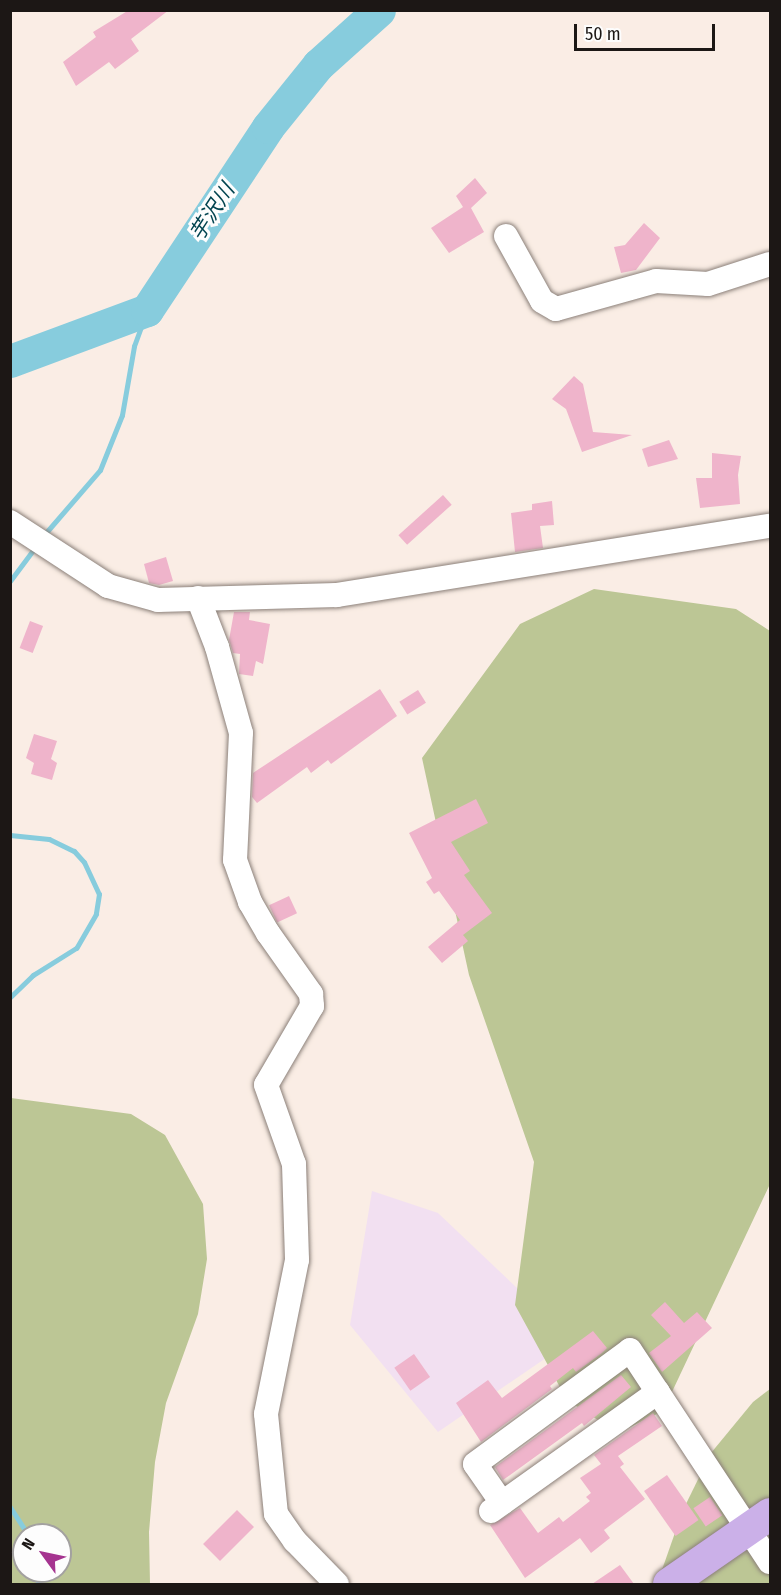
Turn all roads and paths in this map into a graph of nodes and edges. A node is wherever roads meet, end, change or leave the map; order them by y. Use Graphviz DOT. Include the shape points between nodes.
graph roads {
  1 [pos="506,236"];
  2 [pos="771,264"];
  3 [pos="771,526"];
  4 [pos="17,527"];
  5 [pos="198,598"];
  6 [pos="658,1392"];
  7 [pos="759,1521"];
  8 [pos="771,1562"];
  9 [pos="337,1584"];
  10 [pos="669,1584"];
  1 -- 2 [label="street" via="542,301 556,309 656,281 708,284"];
  3 -- 5 [label="street" via="337,595"];
  4 -- 5 [label="street" via="108,586 142,599"];
  5 -- 9 [label="street" via="217,646 241,733 235,861 250,902 311,994 312,1006 266,1085 294,1164 297,1260 266,1414 276,1514 295,1541"];
  6 -- 6 [label="street" via="630,1350 475,1464 496,1507"];
  6 -- 7 [label="street"];
  7 -- 8 [label="street"];
  7 -- 10 [label="main road"];
}
